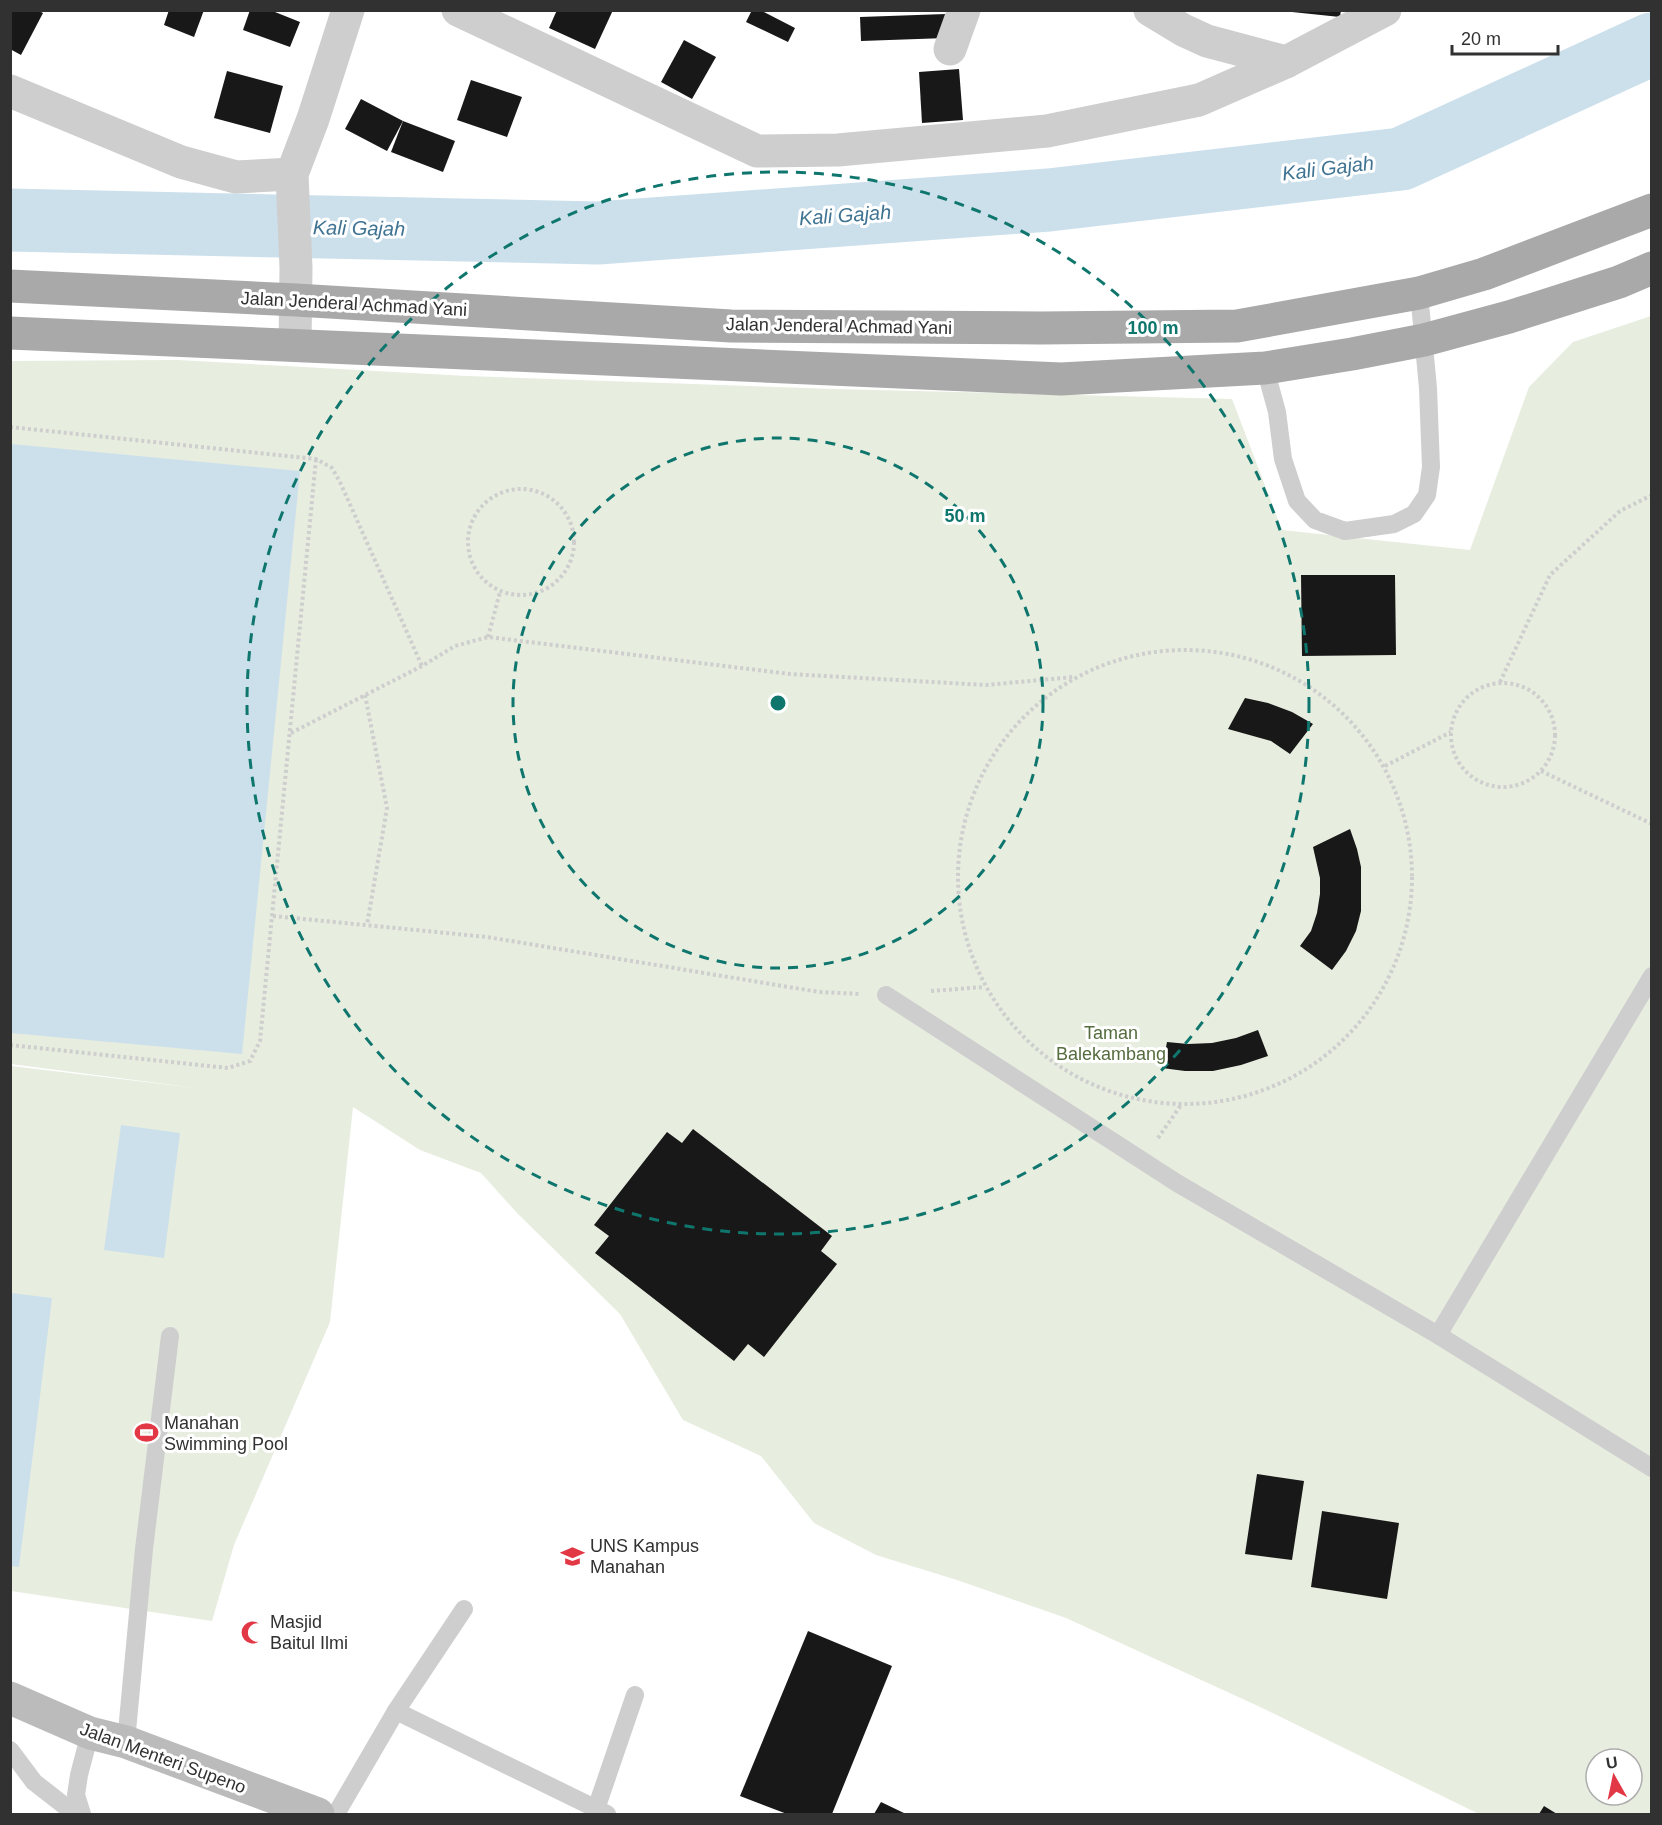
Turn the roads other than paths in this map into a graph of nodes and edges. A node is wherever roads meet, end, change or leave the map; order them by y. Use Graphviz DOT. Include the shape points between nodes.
graph roads {
  1 [pos="348,10"];
  2 [pos="458,10"];
  3 [pos="964,10"];
  4 [pos="1150,10"];
  5 [pos="1372,14"];
  6 [pos="950,49"];
  7 [pos="1286,62"];
  8 [pos="10,91"];
  9 [pos="293,179"];
  10 [pos="1652,210"];
  11 [pos="1652,268"];
  12 [pos="296,284"];
  13 [pos="10,286"];
  14 [pos="1419,293"];
  15 [pos="10,333"];
  16 [pos="1424,340"];
  17 [pos="295,345"];
  18 [pos="1265,368"];
  19 [pos="1652,976"];
  20 [pos="886,995"];
  21 [pos="1438,1335"];
  22 [pos="170,1336"];
  23 [pos="1652,1468"];
  24 [pos="464,1609"];
  25 [pos="635,1695"];
  26 [pos="10,1698"];
  27 [pos="396,1711"];
  28 [pos="90,1733"];
  29 [pos="126,1742"];
  30 [pos="10,1750"];
  31 [pos="601,1812"];
  32 [pos="75,1815"];
  33 [pos="82,1815"];
  34 [pos="318,1815"];
  35 [pos="336,1815"];
  1 -- 9 [label="street"];
  2 -- 7 [label="street" via="757,151 838,150 1047,131 1199,100"];
  3 -- 6 [label="street"];
  4 -- 7 [label="street" via="1206,41"];
  5 -- 7 [label="street"];
  8 -- 9 [label="street" via="180,162 236,177"];
  9 -- 12 [label="street"];
  10 -- 14 [label="main road, Jalan Jenderal Achmad Yani" via="1484,274"];
  11 -- 16 [label="main road" via="1520,314"];
  12 -- 13 [label="main road, Jalan Jenderal Achmad Yani"];
  12 -- 14 [label="main road, Jalan Jenderal Achmad Yani" via="731,326 1238,326"];
  12 -- 17 [label="street"];
  14 -- 16 [label="lane"];
  15 -- 17 [label="main road"];
  16 -- 18 [label="main road"];
  16 -- 18 [label="lane" via="1431,467 1427,495 1414,514 1394,524 1345,531 1315,520 1297,501 1283,459 1277,412"];
  17 -- 18 [label="main road" via="1061,379"];
  19 -- 21 [label="lane"];
  20 -- 21 [label="lane" via="1143,1161"];
  21 -- 23 [label="lane"];
  22 -- 29 [label="lane"];
  24 -- 27 [label="lane"];
  25 -- 31 [label="lane"];
  26 -- 28 [label="main road, Jalan Menteri Supeno"];
  27 -- 31 [label="lane"];
  27 -- 35 [label="lane"];
  28 -- 29 [label="main road, Jalan Menteri Supeno"];
  28 -- 33 [label="lane" via="76,1795"];
  29 -- 34 [label="main road, Jalan Menteri Supeno"];
  30 -- 32 [label="lane" via="34,1782"];
}
